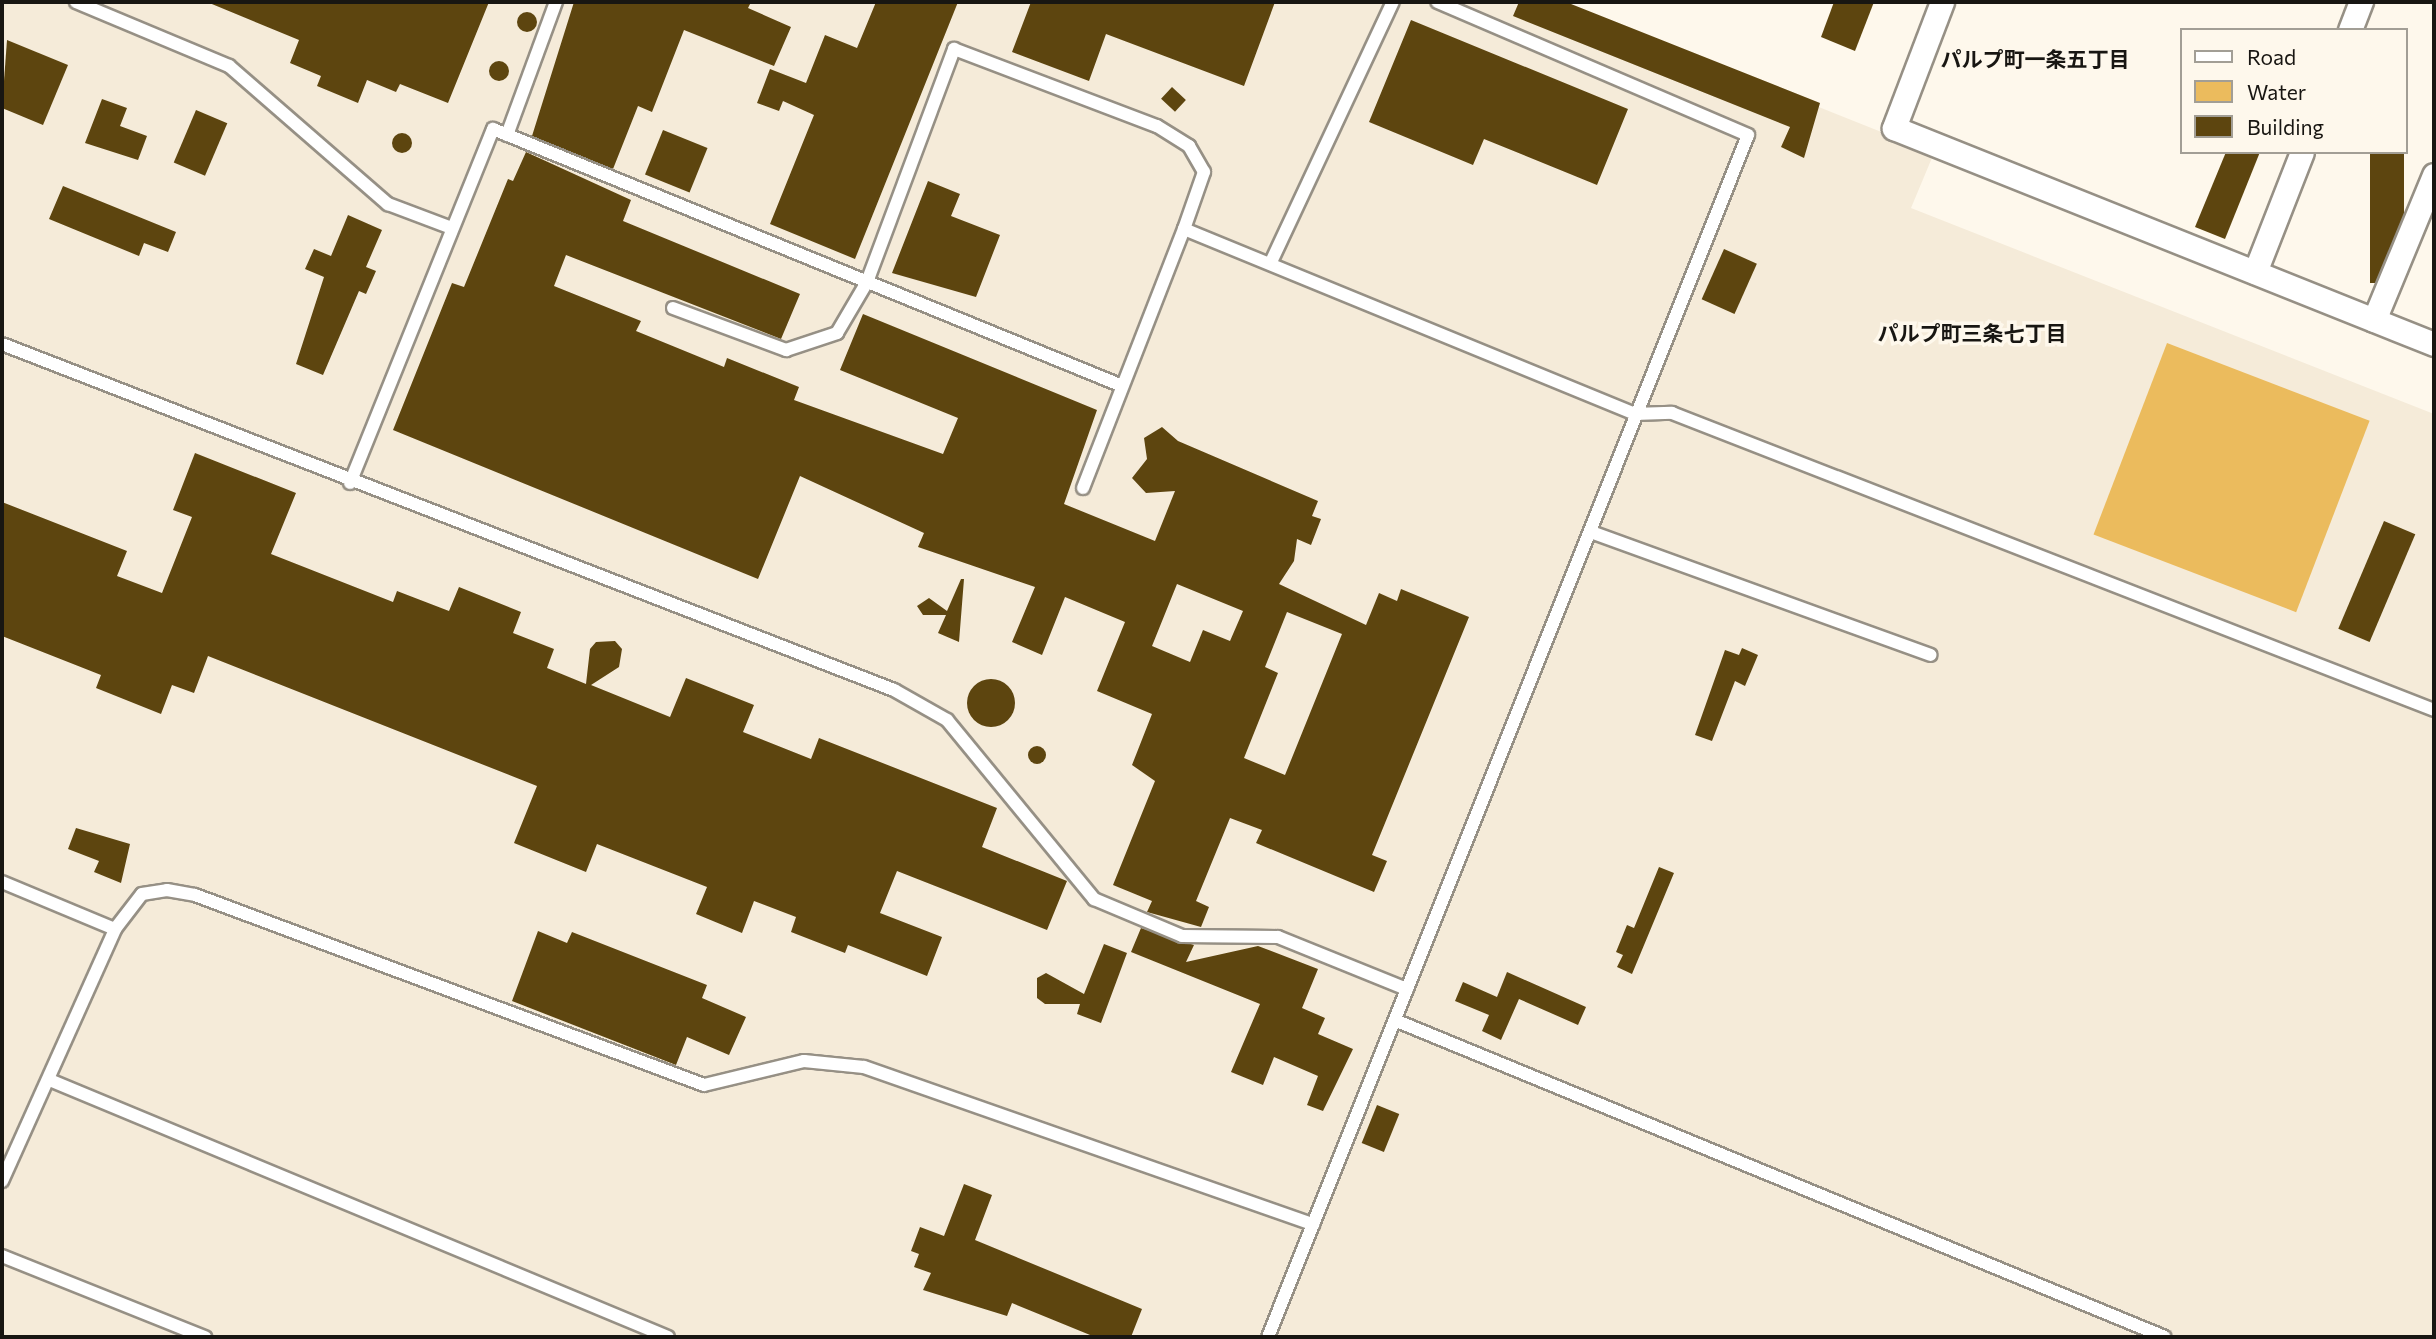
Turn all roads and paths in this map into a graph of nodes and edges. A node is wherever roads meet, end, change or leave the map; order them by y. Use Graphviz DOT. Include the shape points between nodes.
graph roads {
  1 [pos="76,2"];
  2 [pos="556,2"];
  3 [pos="1393,2"];
  4 [pos="1437,2"];
  5 [pos="1942,2"];
  6 [pos="2361,2"];
  7 [pos="2351,28"];
  8 [pos="507,135"];
  9 [pos="2301,154"];
  10 [pos="2434,175"];
  11 [pos="452,228"];
  12 [pos="1184,229"];
  13 [pos="1271,262"];
  14 [pos="2255,272"];
  15 [pos="867,282"];
  16 [pos="673,308"];
  17 [pos="2374,320"];
  18 [pos="2,344"];
  19 [pos="2434,344"];
  20 [pos="1120,385"];
  21 [pos="1634,414"];
  22 [pos="350,483"];
  23 [pos="1083,488"];
  24 [pos="1591,532"];
  25 [pos="1930,655"];
  26 [pos="2434,710"];
  27 [pos="2,881"];
  28 [pos="115,929"];
  29 [pos="1407,989"];
  30 [pos="1397,1021"];
  31 [pos="52,1081"];
  32 [pos="2,1181"];
  33 [pos="1313,1224"];
  34 [pos="2,1256"];
  35 [pos="205,1337"];
  36 [pos="668,1337"];
  37 [pos="1268,1337"];
  38 [pos="2165,1337"];
  1 -- 11 [label="lane" via="229,66 388,205"];
  2 -- 8 [label="lane"];
  3 -- 13 [label="lane"];
  4 -- 21 [label="lane" via="1748,135"];
  5 -- 14 [label="street" via="1894,128"];
  6 -- 7 [label="street"];
  8 -- 11 [label="lane" via="493,129"];
  8 -- 15 [label="lane"];
  9 -- 14 [label="street"];
  10 -- 17 [label="street"];
  11 -- 22 [label="lane"];
  12 -- 13 [label="lane"];
  12 -- 15 [label="lane" via="1204,172 1189,146 1157,126 954,49"];
  12 -- 20 [label="lane"];
  13 -- 21 [label="lane"];
  14 -- 17 [label="street"];
  15 -- 16 [label="lane" via="837,333 786,350"];
  15 -- 20 [label="lane"];
  17 -- 19 [label="street"];
  18 -- 22 [label="lane"];
  20 -- 23 [label="lane"];
  21 -- 24 [label="lane"];
  21 -- 26 [label="lane" via="1672,413"];
  22 -- 29 [label="lane" via="894,690 947,720 1094,899 1182,936 1278,937"];
  24 -- 25 [label="lane"];
  24 -- 29 [label="lane"];
  27 -- 28 [label="lane"];
  28 -- 31 [label="lane"];
  28 -- 33 [label="lane" via="142,894 195,895 704,1085 804,1061 864,1068"];
  29 -- 30 [label="lane"];
  30 -- 33 [label="lane"];
  30 -- 38 [label="lane"];
  31 -- 32 [label="lane"];
  31 -- 36 [label="lane"];
  33 -- 37 [label="lane"];
  34 -- 35 [label="lane"];
}
